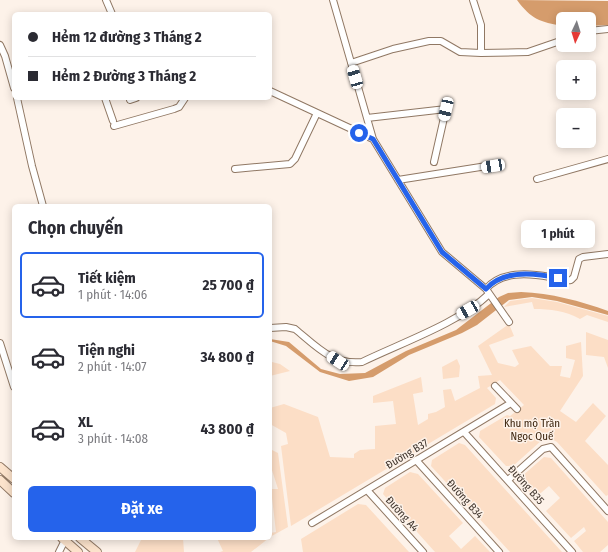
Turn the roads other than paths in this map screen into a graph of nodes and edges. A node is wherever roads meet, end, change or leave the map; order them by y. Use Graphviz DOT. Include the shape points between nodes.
graph roads {
  1 [pos="106,0"];
  2 [pos="333,0"];
  3 [pos="473,0"];
  4 [pos="111,12"];
  5 [pos="608,29"];
  6 [pos="596,30"];
  7 [pos="556,42"];
  8 [pos="0,45"];
  9 [pos="481,53"];
  10 [pos="351,63"];
  11 [pos="12,81"];
  12 [pos="272,92"];
  13 [pos="17,100"];
  14 [pos="106,100"];
  15 [pos="184,100"];
  16 [pos="317,113"];
  17 [pos="367,118"];
  18 [pos="373,139"];
  19 [pos="608,159"];
  20 [pos="434,162"];
  21 [pos="493,166"];
  22 [pos="235,169"];
  23 [pos="537,179"];
  24 [pos="398,180"];
  25 [pos="42,204"];
  26 [pos="608,254"];
  27 [pos="488,292"];
  28 [pos="509,322"];
  29 [pos="272,328"];
  30 [pos="0,343"];
  31 [pos="12,381"];
  32 [pos="495,386"];
  33 [pos="511,403"];
  34 [pos="517,409"];
  35 [pos="464,432"];
  36 [pos="416,460"];
  37 [pos="0,467"];
  38 [pos="12,477"];
  39 [pos="0,480"];
  40 [pos="508,480"];
  41 [pos="367,490"];
  42 [pos="12,491"];
  43 [pos="608,511"];
  44 [pos="312,523"];
  45 [pos="64,540"];
  46 [pos="65,540"];
  47 [pos="83,540"];
  48 [pos="59,552"];
  49 [pos="80,552"];
  50 [pos="97,552"];
  51 [pos="423,552"];
  52 [pos="499,552"];
  53 [pos="572,552"];
  1 -- 4 [label="street"];
  2 -- 10 [label="street"];
  3 -- 9 [label="street" via="481,25"];
  5 -- 6 [label="street"];
  7 -- 9 [label="street" via="528,52"];
  8 -- 11 [label="street"];
  9 -- 10 [label="street" via="456,51 434,40 393,49"];
  10 -- 17 [label="street"];
  12 -- 16 [label="street"];
  13 -- 25 [label="street"];
  14 -- 15 [label="street" via="113,123 174,109"];
  16 -- 18 [label="street"];
  16 -- 22 [label="street" via="295,159 290,164"];
  17 -- 18 [label="street"];
  17 -- 20 [label="street" via="446,109"];
  18 -- 24 [label="street"];
  19 -- 23 [label="street"];
  21 -- 24 [label="street"];
  24 -- 27 [label="street" via="442,252"];
  26 -- 27 [label="street" via="580,259 571,280 535,274 502,277 492,281"];
  27 -- 28 [label="street"];
  27 -- 29 [label="street" via="479,304 447,322 362,362 338,361 295,329"];
  30 -- 31 [label="street"];
  32 -- 33 [label="street"];
  33 -- 34 [label="street"];
  33 -- 35 [label="street, Đường B37"];
  35 -- 36 [label="street, Đường B37"];
  35 -- 40 [label="street, Đường B35"];
  36 -- 41 [label="street, Đường B37"];
  36 -- 52 [label="street, Đường B34"];
  37 -- 38 [label="main road"];
  39 -- 42 [label="main road"];
  40 -- 43 [label="street" via="543,449 550,447"];
  40 -- 53 [label="street, Đường B35"];
  41 -- 44 [label="street, Đường B37"];
  41 -- 51 [label="street, Đường A4"];
  45 -- 48 [label="street"];
  46 -- 49 [label="main road"];
  47 -- 49 [label="main road"];
  47 -- 50 [label="main road"];
}
